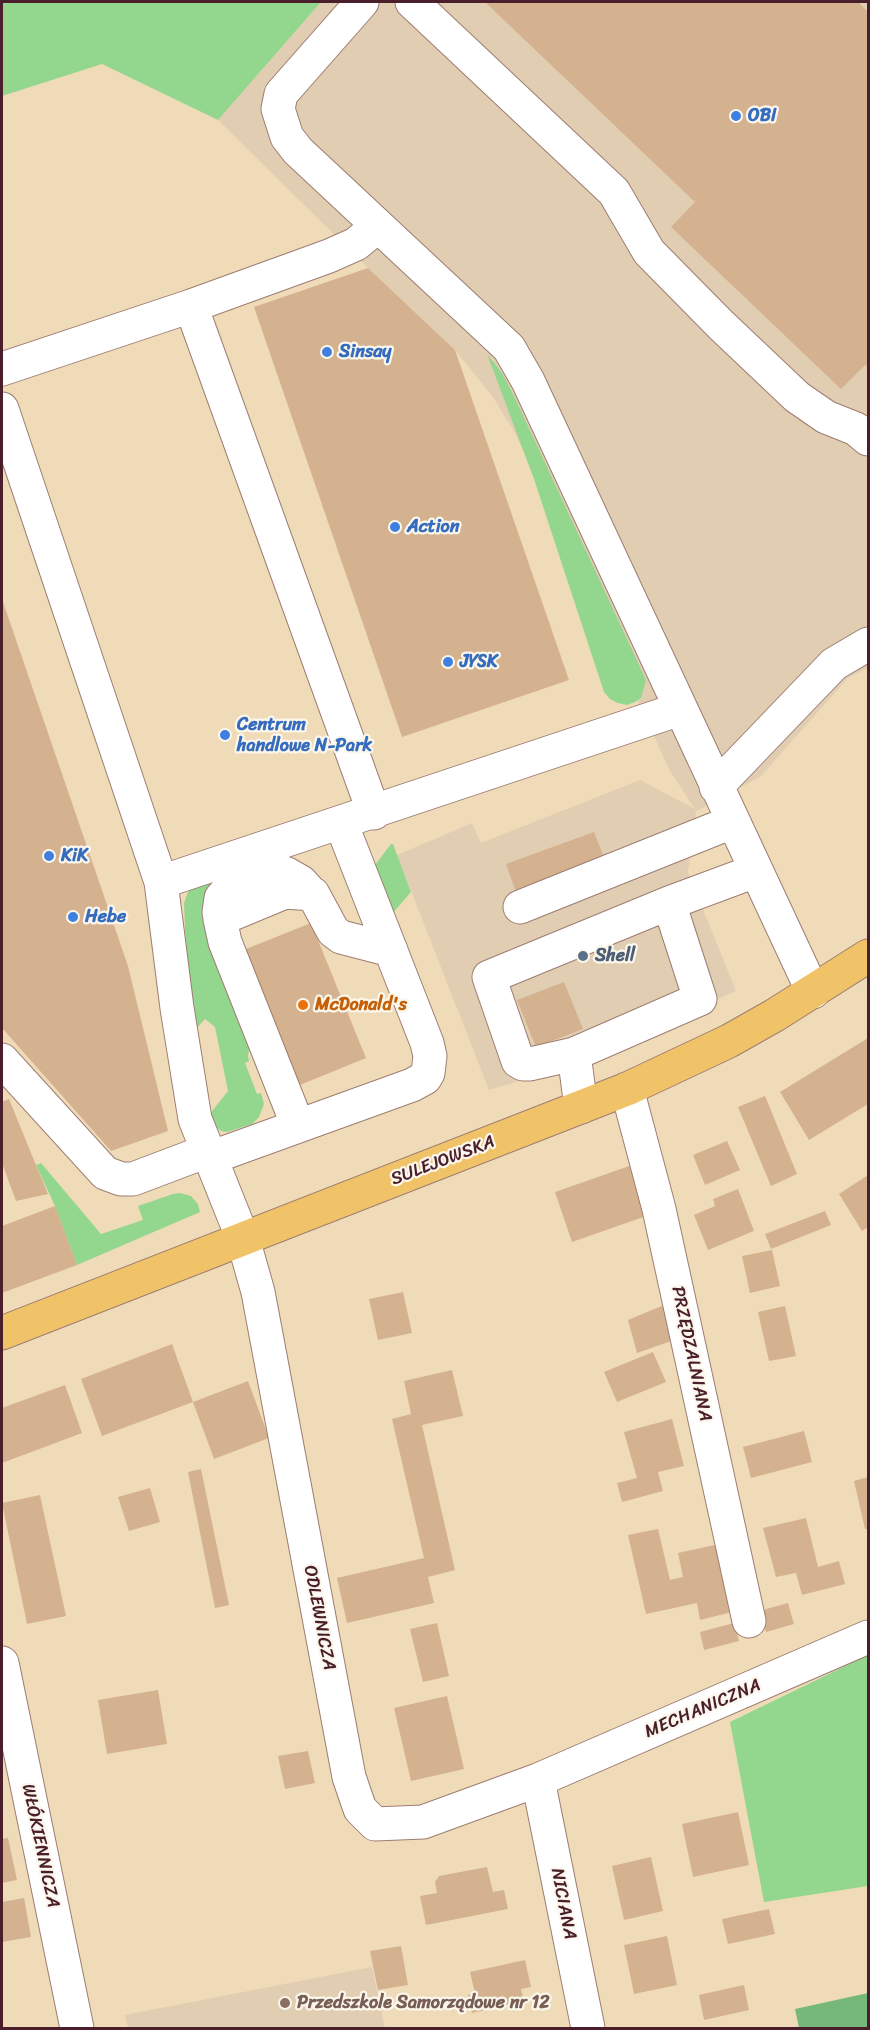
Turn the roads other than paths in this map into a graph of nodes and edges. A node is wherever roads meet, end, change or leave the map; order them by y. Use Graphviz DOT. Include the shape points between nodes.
graph roads {
  1 [pos="362,2"];
  2 [pos="412,2"];
  3 [pos="378,226"];
  4 [pos="192,306"];
  5 [pos="2,369"];
  6 [pos="2,409"];
  7 [pos="868,439"];
  8 [pos="868,644"];
  9 [pos="680,709"];
  10 [pos="716,787"];
  11 [pos="374,813"];
  12 [pos="732,822"];
  13 [pos="341,823"];
  14 [pos="755,871"];
  15 [pos="161,882"];
  16 [pos="563,890"];
  17 [pos="669,903"];
  18 [pos="520,907"];
  19 [pos="582,939"];
  20 [pos="391,950"];
  21 [pos="868,956"];
  22 [pos="813,992"];
  23 [pos="574,1054"];
  24 [pos="2,1060"];
  25 [pos="627,1089"];
  26 [pos="581,1107"];
  27 [pos="298,1126"];
  28 [pos="208,1154"];
  29 [pos="243,1239"];
  30 [pos="2,1334"];
  31 [pos="749,1621"];
  32 [pos="868,1637"];
  33 [pos="2,1663"];
  34 [pos="538,1780"];
  35 [pos="77,2028"];
  36 [pos="588,2028"];
  1 -- 3 [label="street" via="281,93 278,109 287,137 298,151"];
  2 -- 7 [label="street" via="614,192 649,252 721,325 797,397"];
  3 -- 4 [label="street" via="356,244 329,256"];
  3 -- 9 [label="street" via="509,348 528,381"];
  4 -- 5 [label="street"];
  4 -- 11 [label="street"];
  6 -- 15 [label="street, ODLEWNICZA"];
  8 -- 10 [label="street" via="834,664"];
  9 -- 10 [label="street"];
  9 -- 11 [label="street"];
  10 -- 12 [label="street"];
  11 -- 13 [label="street"];
  12 -- 14 [label="street"];
  12 -- 16 [label="street"];
  13 -- 15 [label="street"];
  13 -- 20 [label="street"];
  14 -- 17 [label="street"];
  14 -- 22 [label="street"];
  15 -- 28 [label="street, ODLEWNICZA" via="190,1093"];
  16 -- 18 [label="street"];
  16 -- 19 [label="street"];
  17 -- 19 [label="street"];
  17 -- 23 [label="street" via="700,999"];
  19 -- 23 [label="street" via="489,977 518,1061 530,1064"];
  20 -- 27 [label="street" via="427,1043 428,1073 412,1085"];
  20 -- 27 [label="street" via="341,937 333,931 313,894 285,892 220,919 225,942"];
  21 -- 22 [label="main road, SULEJOWSKA"];
  22 -- 25 [label="main road, SULEJOWSKA" via="729,1041"];
  23 -- 26 [label="street"];
  24 -- 28 [label="street" via="105,1173 134,1179"];
  25 -- 26 [label="main road, SULEJOWSKA"];
  25 -- 31 [label="street, PRZĘDZALNIANA" via="659,1209"];
  26 -- 29 [label="main road, SULEJOWSKA"];
  27 -- 28 [label="street"];
  28 -- 29 [label="street, ODLEWNICZA"];
  29 -- 30 [label="main road, SULEJOWSKA"];
  29 -- 34 [label="street, ODLEWNICZA" via="258,1292 349,1777 360,1809 375,1824 423,1822"];
  32 -- 34 [label="street, MECHANICZNA"];
  33 -- 35 [label="street, WŁÓKIENNICZA"];
  34 -- 36 [label="street, NICIANA"];
}
